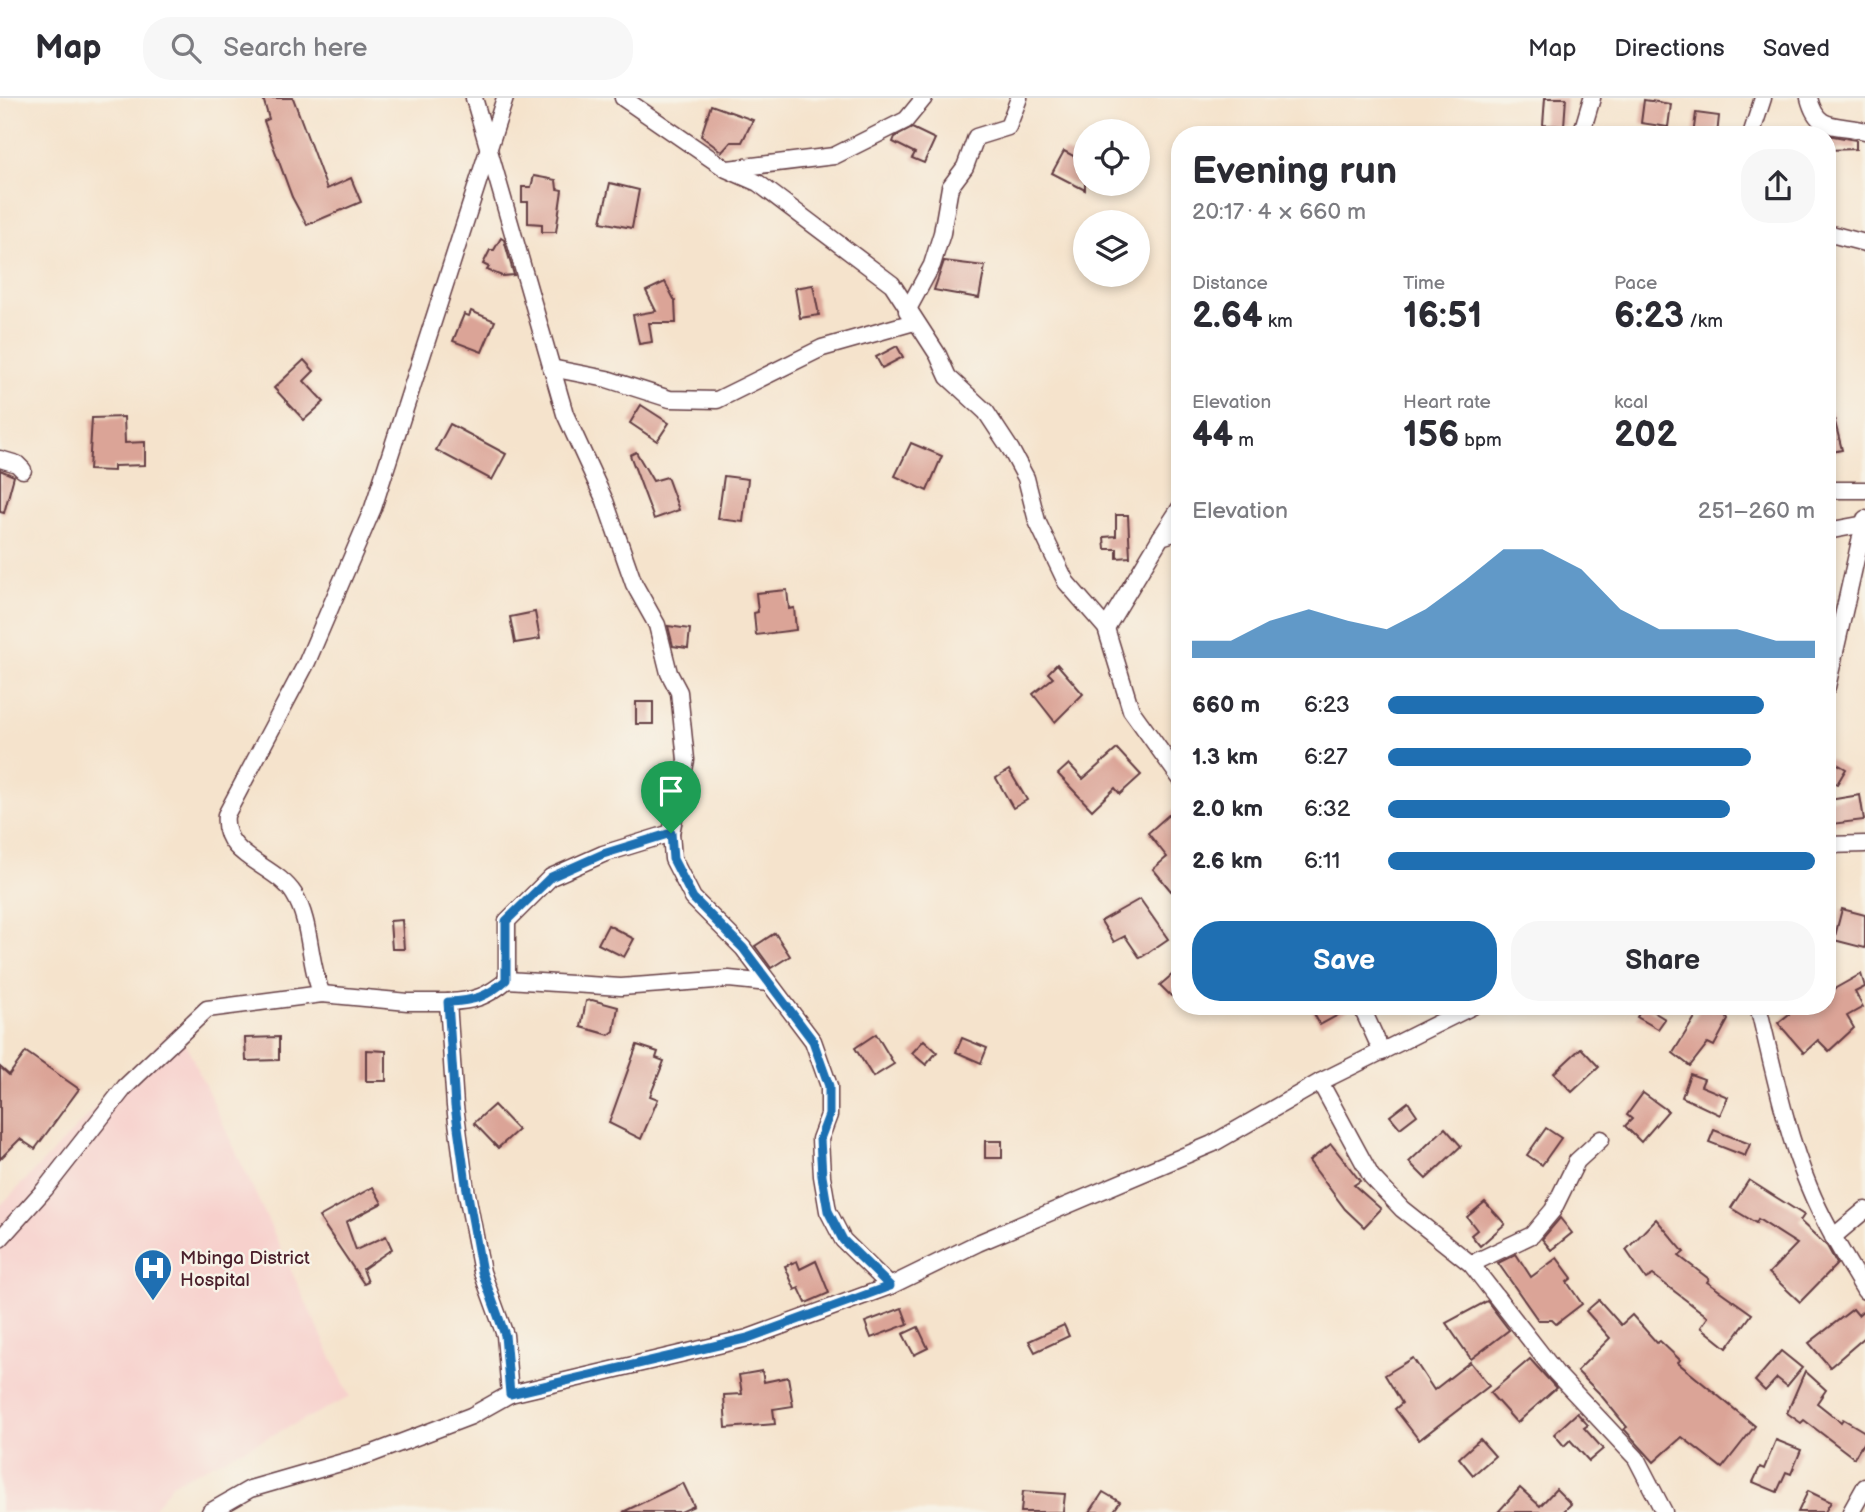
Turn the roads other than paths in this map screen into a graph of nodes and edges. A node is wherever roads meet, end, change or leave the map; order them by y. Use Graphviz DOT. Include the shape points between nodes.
graph roads {
  1 [pos="474,98"];
  2 [pos="520,98"];
  3 [pos="623,98"];
  4 [pos="923,98"];
  5 [pos="1019,98"];
  6 [pos="1592,98"];
  7 [pos="1763,98"];
  8 [pos="1809,98"];
  9 [pos="503,104"];
  10 [pos="1584,126"];
  11 [pos="1754,126"];
  12 [pos="1865,131"];
  13 [pos="490,147"];
  14 [pos="726,169"];
  15 [pos="1836,235"];
  16 [pos="1865,243"];
  17 [pos="910,316"];
  18 [pos="551,368"];
  19 [pos="0,459"];
  20 [pos="23,470"];
  21 [pos="1836,490"];
  22 [pos="1865,490"];
  23 [pos="1171,522"];
  24 [pos="1865,522"];
  25 [pos="1836,529"];
  26 [pos="1171,534"];
  27 [pos="1161,537"];
  28 [pos="1106,628"];
  29 [pos="1836,648"];
  30 [pos="1171,766"];
  31 [pos="671,833"];
  32 [pos="1865,844"];
  33 [pos="1836,845"];
  34 [pos="506,980"];
  35 [pos="769,983"];
  36 [pos="322,994"];
  37 [pos="448,1002"];
  38 [pos="1365,1015"];
  39 [pos="1454,1015"];
  40 [pos="1760,1015"];
  41 [pos="1382,1052"];
  42 [pos="1320,1082"];
  43 [pos="1601,1139"];
  44 [pos="1865,1210"];
  45 [pos="1833,1237"];
  46 [pos="0,1239"];
  47 [pos="1471,1264"];
  48 [pos="890,1286"];
  49 [pos="1865,1291"];
  50 [pos="510,1394"];
  51 [pos="1865,1487"];
  52 [pos="210,1512"];
  53 [pos="1664,1512"];
  54 [pos="1851,1512"];
  1 -- 13 [label="street"];
  2 -- 9 [label="street"];
  3 -- 14 [label="street"];
  4 -- 14 [label="street" via="906,120 834,156"];
  5 -- 17 [label="street" via="1008,127 976,136 965,167 950,187 942,233"];
  6 -- 10 [label="street"];
  7 -- 11 [label="street"];
  8 -- 12 [label="street" via="1814,116 1825,124"];
  9 -- 13 [label="street"];
  13 -- 18 [label="street"];
  13 -- 36 [label="street" via="373,508 307,662 226,815 234,845 295,895 312,973"];
  14 -- 17 [label="street" via="758,183 892,284"];
  15 -- 16 [label="street"];
  17 -- 18 [label="street" via="822,348 716,400 670,399"];
  17 -- 28 [label="street" via="948,377 986,412 1011,450 1066,582"];
  18 -- 31 [label="street" via="634,584 657,625 669,673 679,692 686,760"];
  19 -- 20 [label="street"];
  21 -- 22 [label="street"];
  23 -- 27 [label="street"];
  24 -- 25 [label="street"];
  24 -- 29 [label="street"];
  26 -- 27 [label="street"];
  27 -- 28 [label="street"];
  28 -- 30 [label="street" via="1131,710"];
  31 -- 34 [label="street" via="603,854 551,877 506,921"];
  31 -- 35 [label="street" via="673,859 693,898 743,948"];
  32 -- 33 [label="street"];
  34 -- 35 [label="street" via="621,987 729,979"];
  34 -- 37 [label="street" via="476,1001"];
  35 -- 48 [label="street" via="796,1014 823,1064 829,1103 820,1139 822,1176 836,1232"];
  36 -- 37 [label="street"];
  36 -- 46 [label="street" via="207,1009 125,1087"];
  37 -- 50 [label="street" via="466,1184 482,1272 505,1335"];
  38 -- 41 [label="street"];
  39 -- 41 [label="street"];
  40 -- 45 [label="street" via="1808,1186"];
  41 -- 42 [label="street"];
  42 -- 47 [label="street" via="1371,1176 1402,1209"];
  42 -- 48 [label="street" via="1212,1144 978,1243"];
  43 -- 47 [label="street" via="1577,1161 1553,1210 1532,1235"];
  44 -- 45 [label="street"];
  45 -- 49 [label="street"];
  47 -- 53 [label="street" via="1556,1373 1636,1458"];
  48 -- 50 [label="street" via="748,1338"];
  50 -- 52 [label="street" via="471,1416 371,1454 250,1489"];
  51 -- 54 [label="street"];
}
